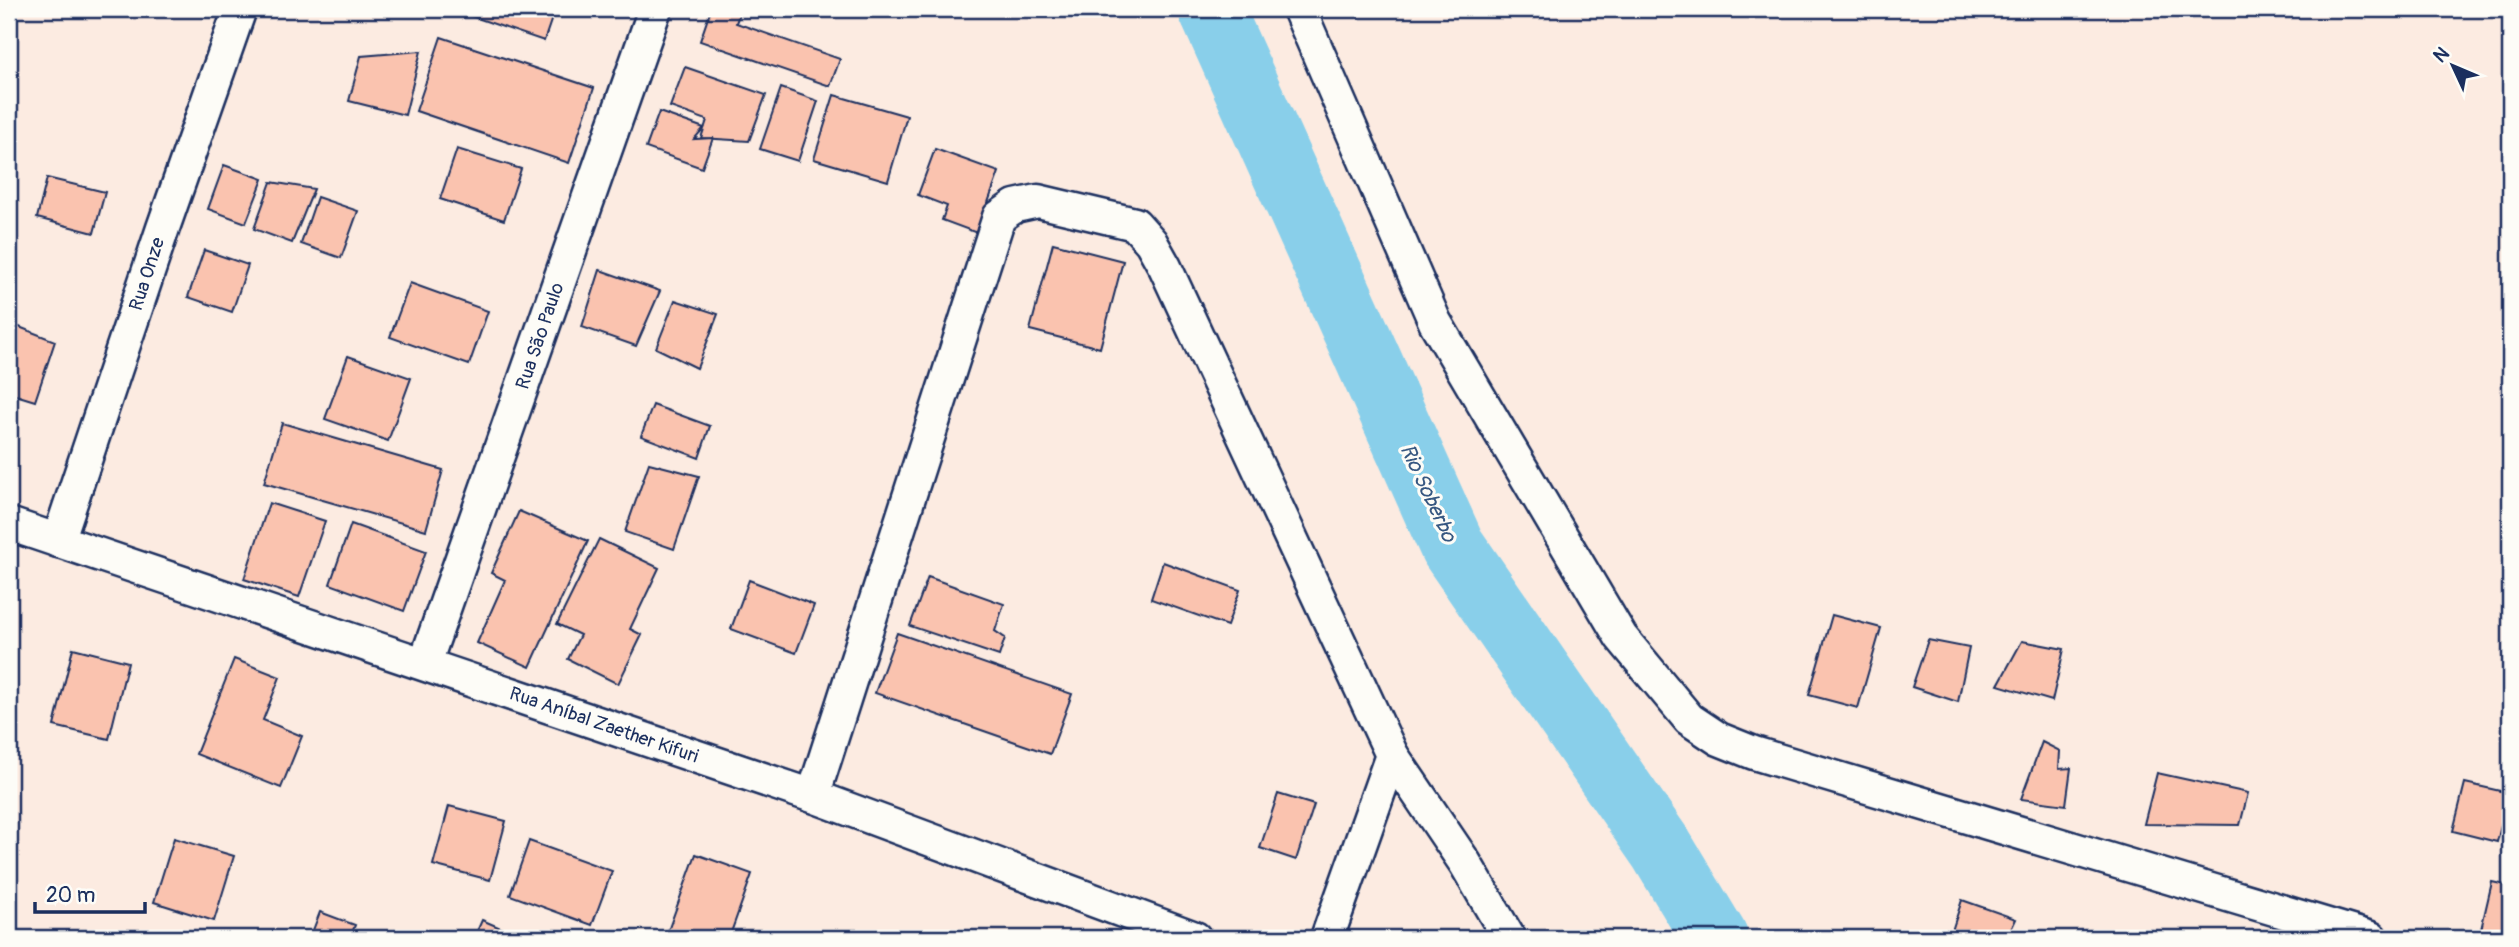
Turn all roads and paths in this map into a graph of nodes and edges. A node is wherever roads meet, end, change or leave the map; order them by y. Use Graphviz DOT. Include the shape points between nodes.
graph roads {
  1 [pos="240,9"];
  2 [pos="655,9"];
  3 [pos="1298,9"];
  4 [pos="9,524"];
  5 [pos="58,541"];
  6 [pos="425,663"];
  7 [pos="1392,755"];
  8 [pos="813,796"];
  9 [pos="1195,938"];
  10 [pos="1327,938"];
  11 [pos="1509,938"];
  12 [pos="2371,938"];
  1 -- 5 [label="street, Rua Onze"];
  2 -- 6 [label="street, Rua São Paulo"];
  3 -- 12 [label="street" via="1435,322 1621,637 1689,719 1719,739 1754,753"];
  4 -- 5 [label="street, Rua Aníbal Zaether Kifuri"];
  5 -- 6 [label="street, Rua Aníbal Zaether Kifuri"];
  6 -- 8 [label="street, Rua Aníbal Zaether Kifuri"];
  7 -- 8 [label="street" via="1151,242 1135,224 1038,201 1015,205 999,217"];
  7 -- 10 [label="street"];
  7 -- 11 [label="street"];
  8 -- 9 [label="street, Rua Aníbal Zaether Kifuri"];
}
